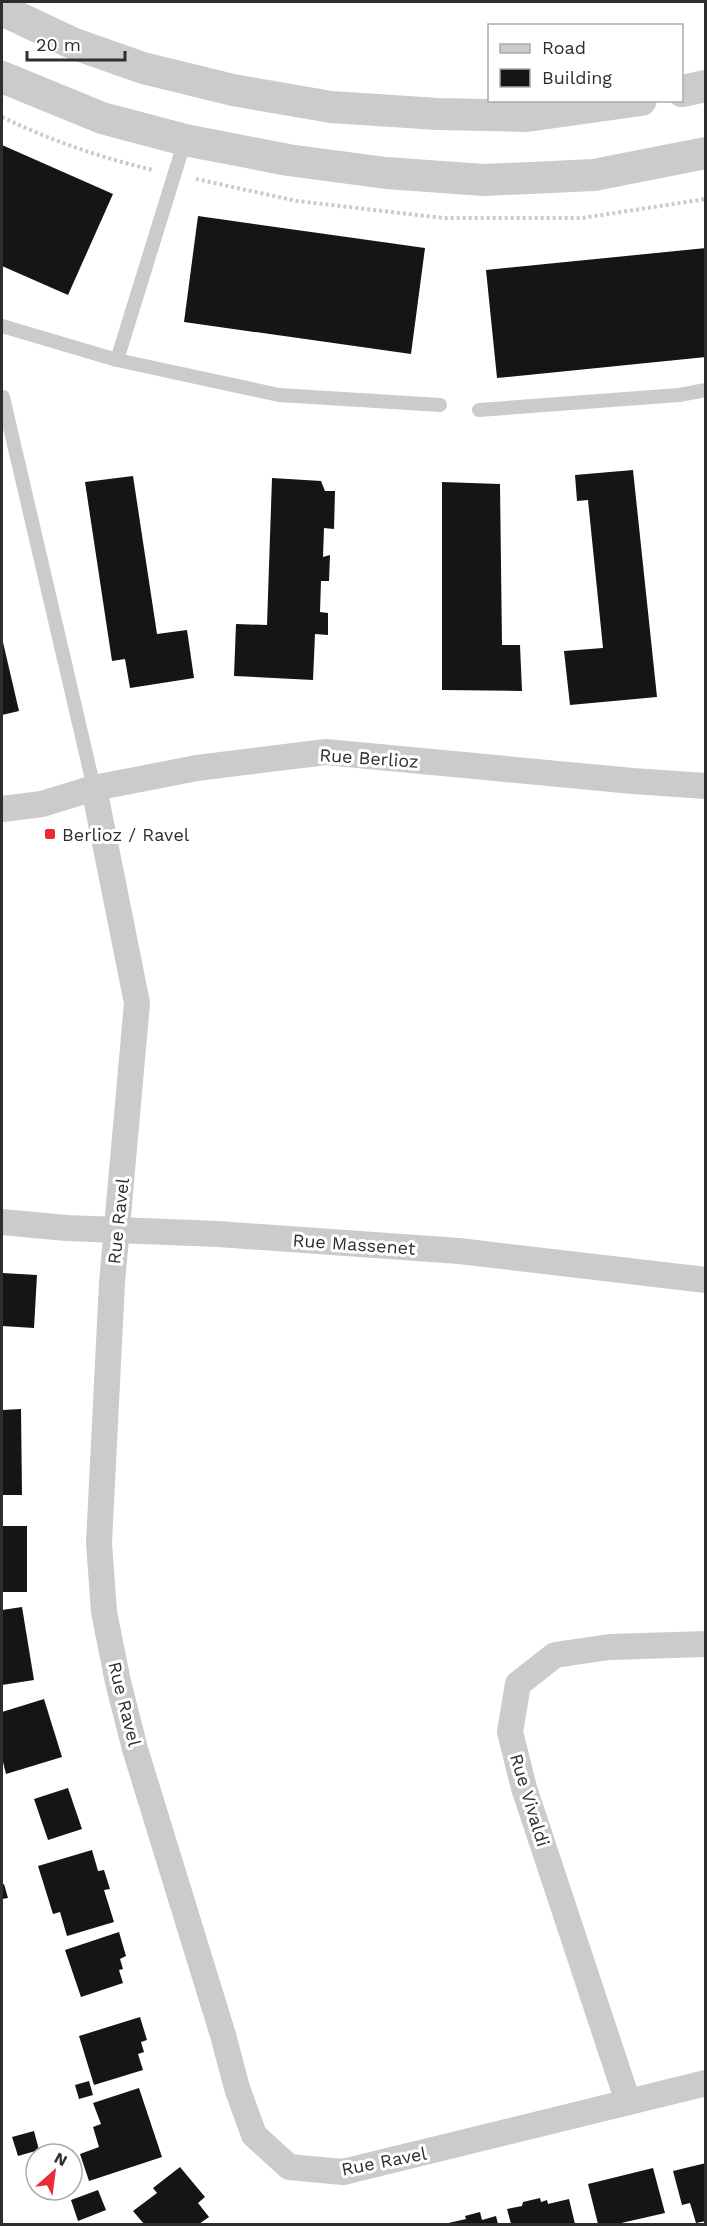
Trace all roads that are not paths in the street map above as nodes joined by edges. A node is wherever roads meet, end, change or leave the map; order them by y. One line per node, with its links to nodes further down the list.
1 (2, 10): 5 (street)
2 (2, 77): 6 (street)
3 (705, 86): 4 (street)
4 (683, 92)
5 (627, 102)
6 (185, 140): 7 (street); 9 (lane)
7 (705, 153)
8 (2, 326): 9 (lane)
9 (117, 360): 12 (lane)
10 (705, 390): 13 (lane)
11 (3, 397): 15 (lane)
12 (440, 405)
13 (479, 410)
14 (705, 786): 15 (street, Rue Berlioz)
15 (94, 788): 16 (street, Rue Berlioz); 18 (street, Rue Ravel)
16 (2, 809)
17 (2, 1222): 18 (street, Rue Massenet)
18 (118, 1229): 19 (street, Rue Massenet); 22 (street, Rue Ravel)
19 (705, 1280)
20 (705, 1644): 22 (street, Rue Vivaldi)
21 (705, 2083): 22 (street, Rue Ravel)
22 (628, 2102)

